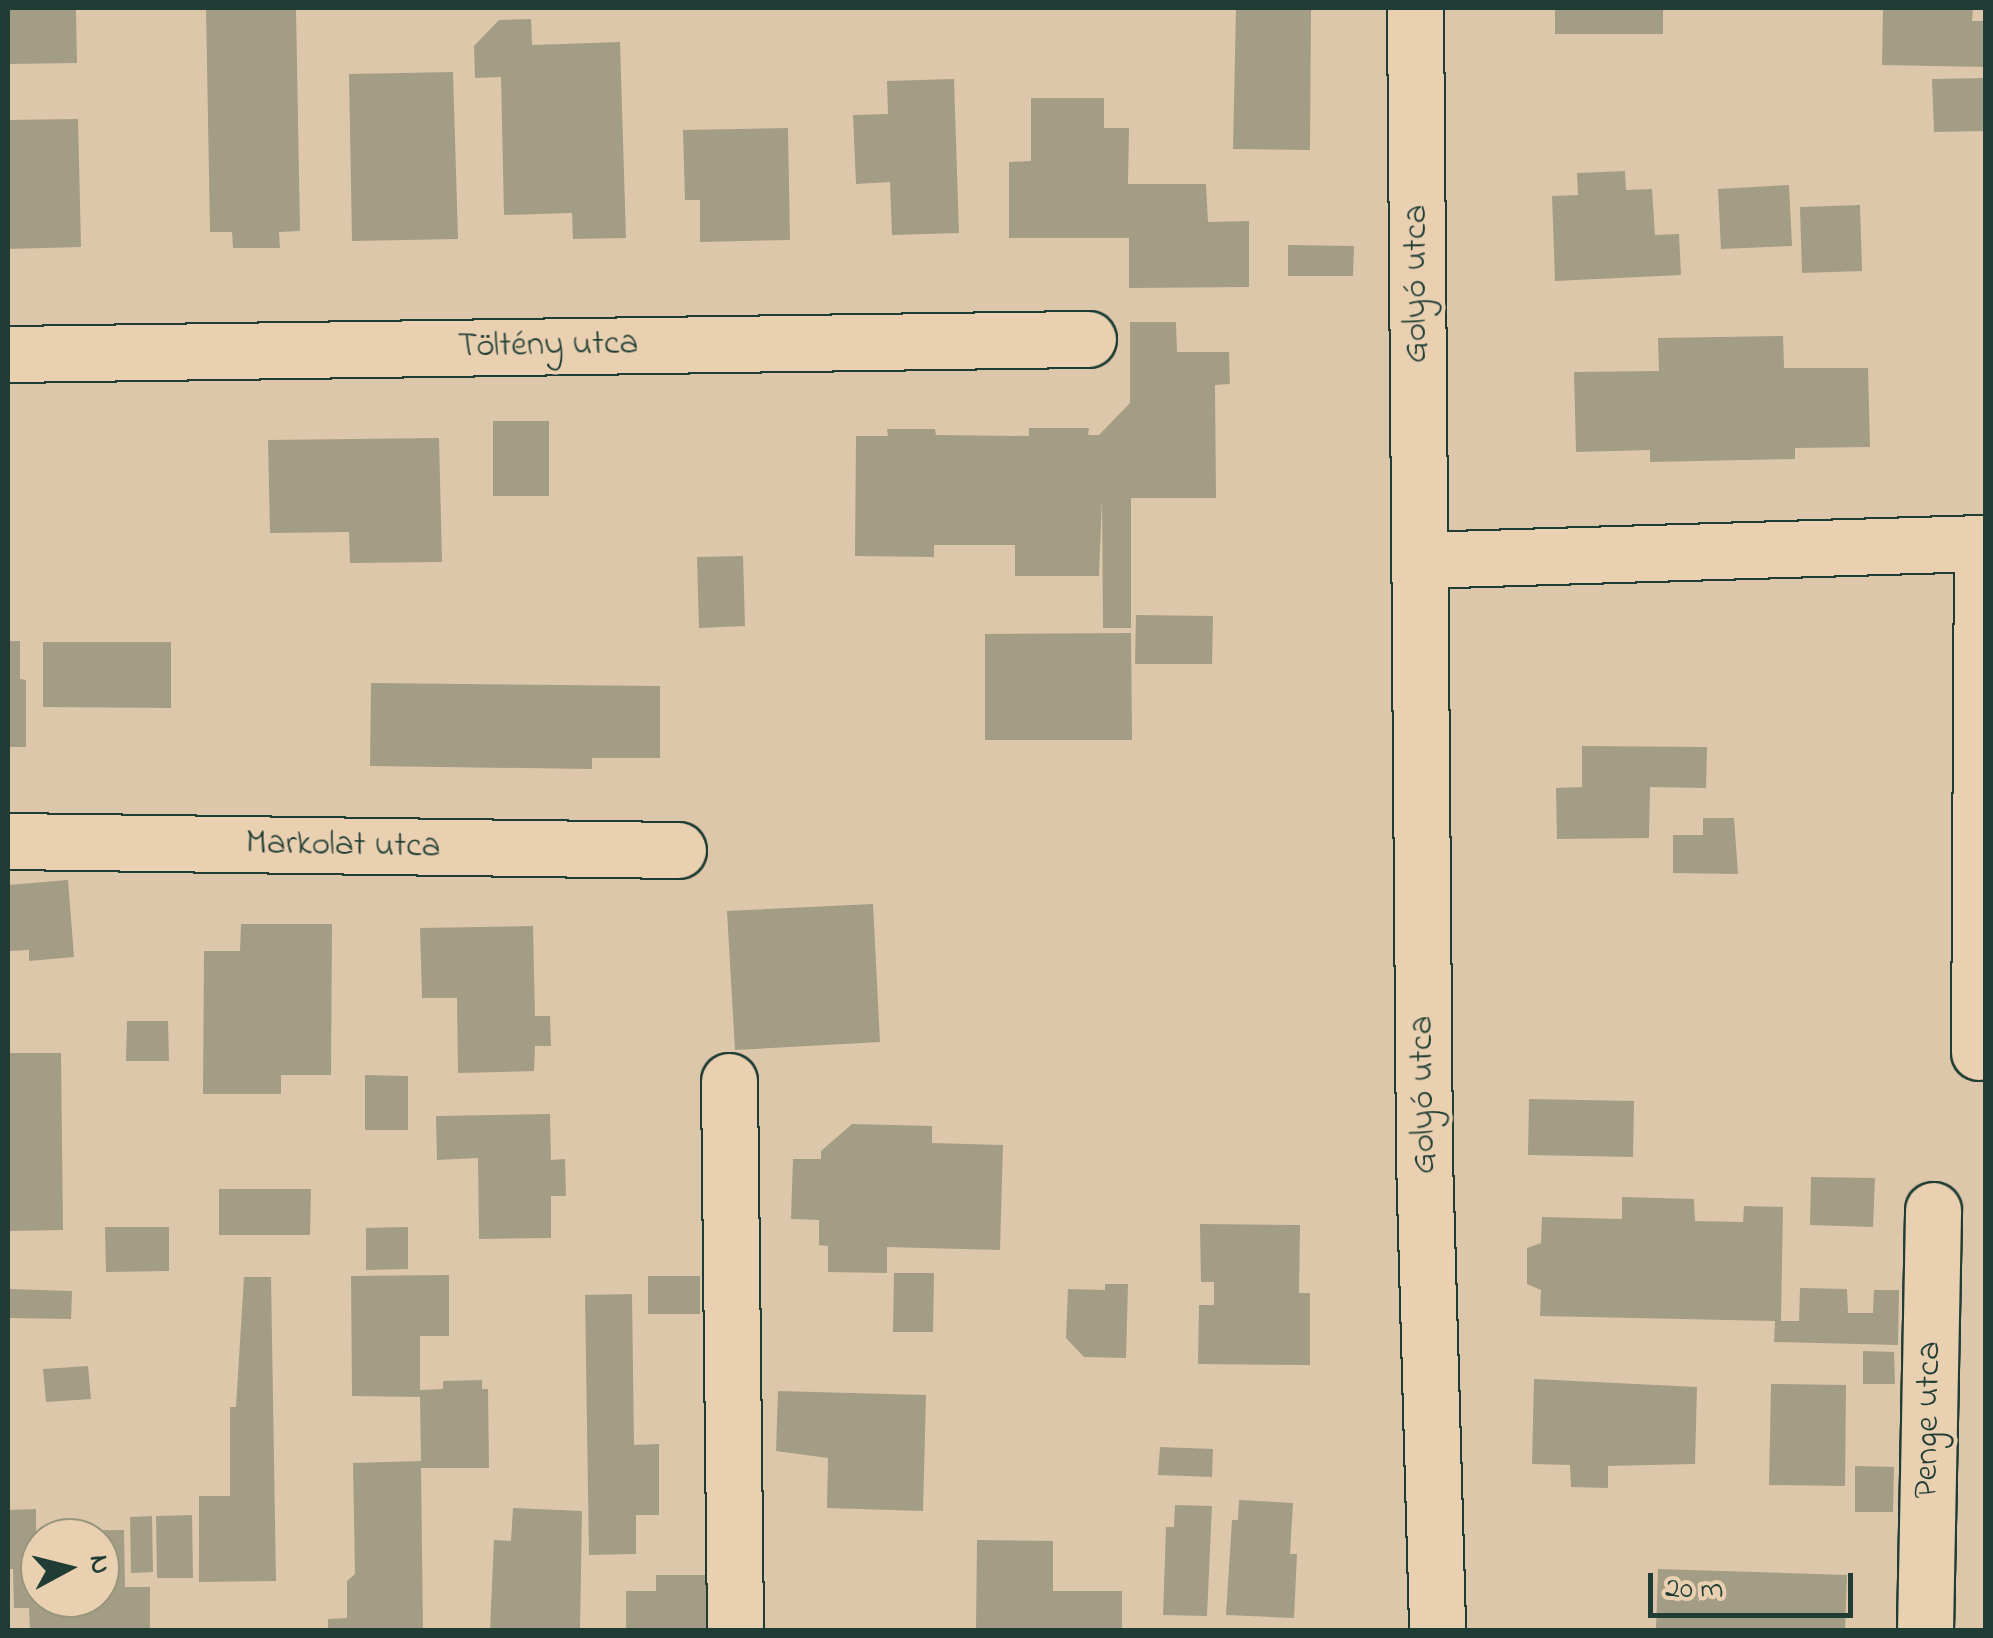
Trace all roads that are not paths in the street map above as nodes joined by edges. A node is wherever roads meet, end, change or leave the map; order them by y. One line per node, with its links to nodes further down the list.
1 (1416, 8): 4 (street, Golyó utca)
2 (1088, 339): 3 (street, Töltény utca)
3 (8, 354)
4 (1419, 560): 7 (street); 11 (street, Golyó utca)
5 (8, 841): 6 (street, Markolat utca)
6 (678, 850)
7 (1979, 1052)
8 (730, 1081): 10 (street)
9 (1934, 1210): 12 (street, Penge utca)
10 (735, 1630)
11 (1437, 1630)
12 (1925, 1630)

